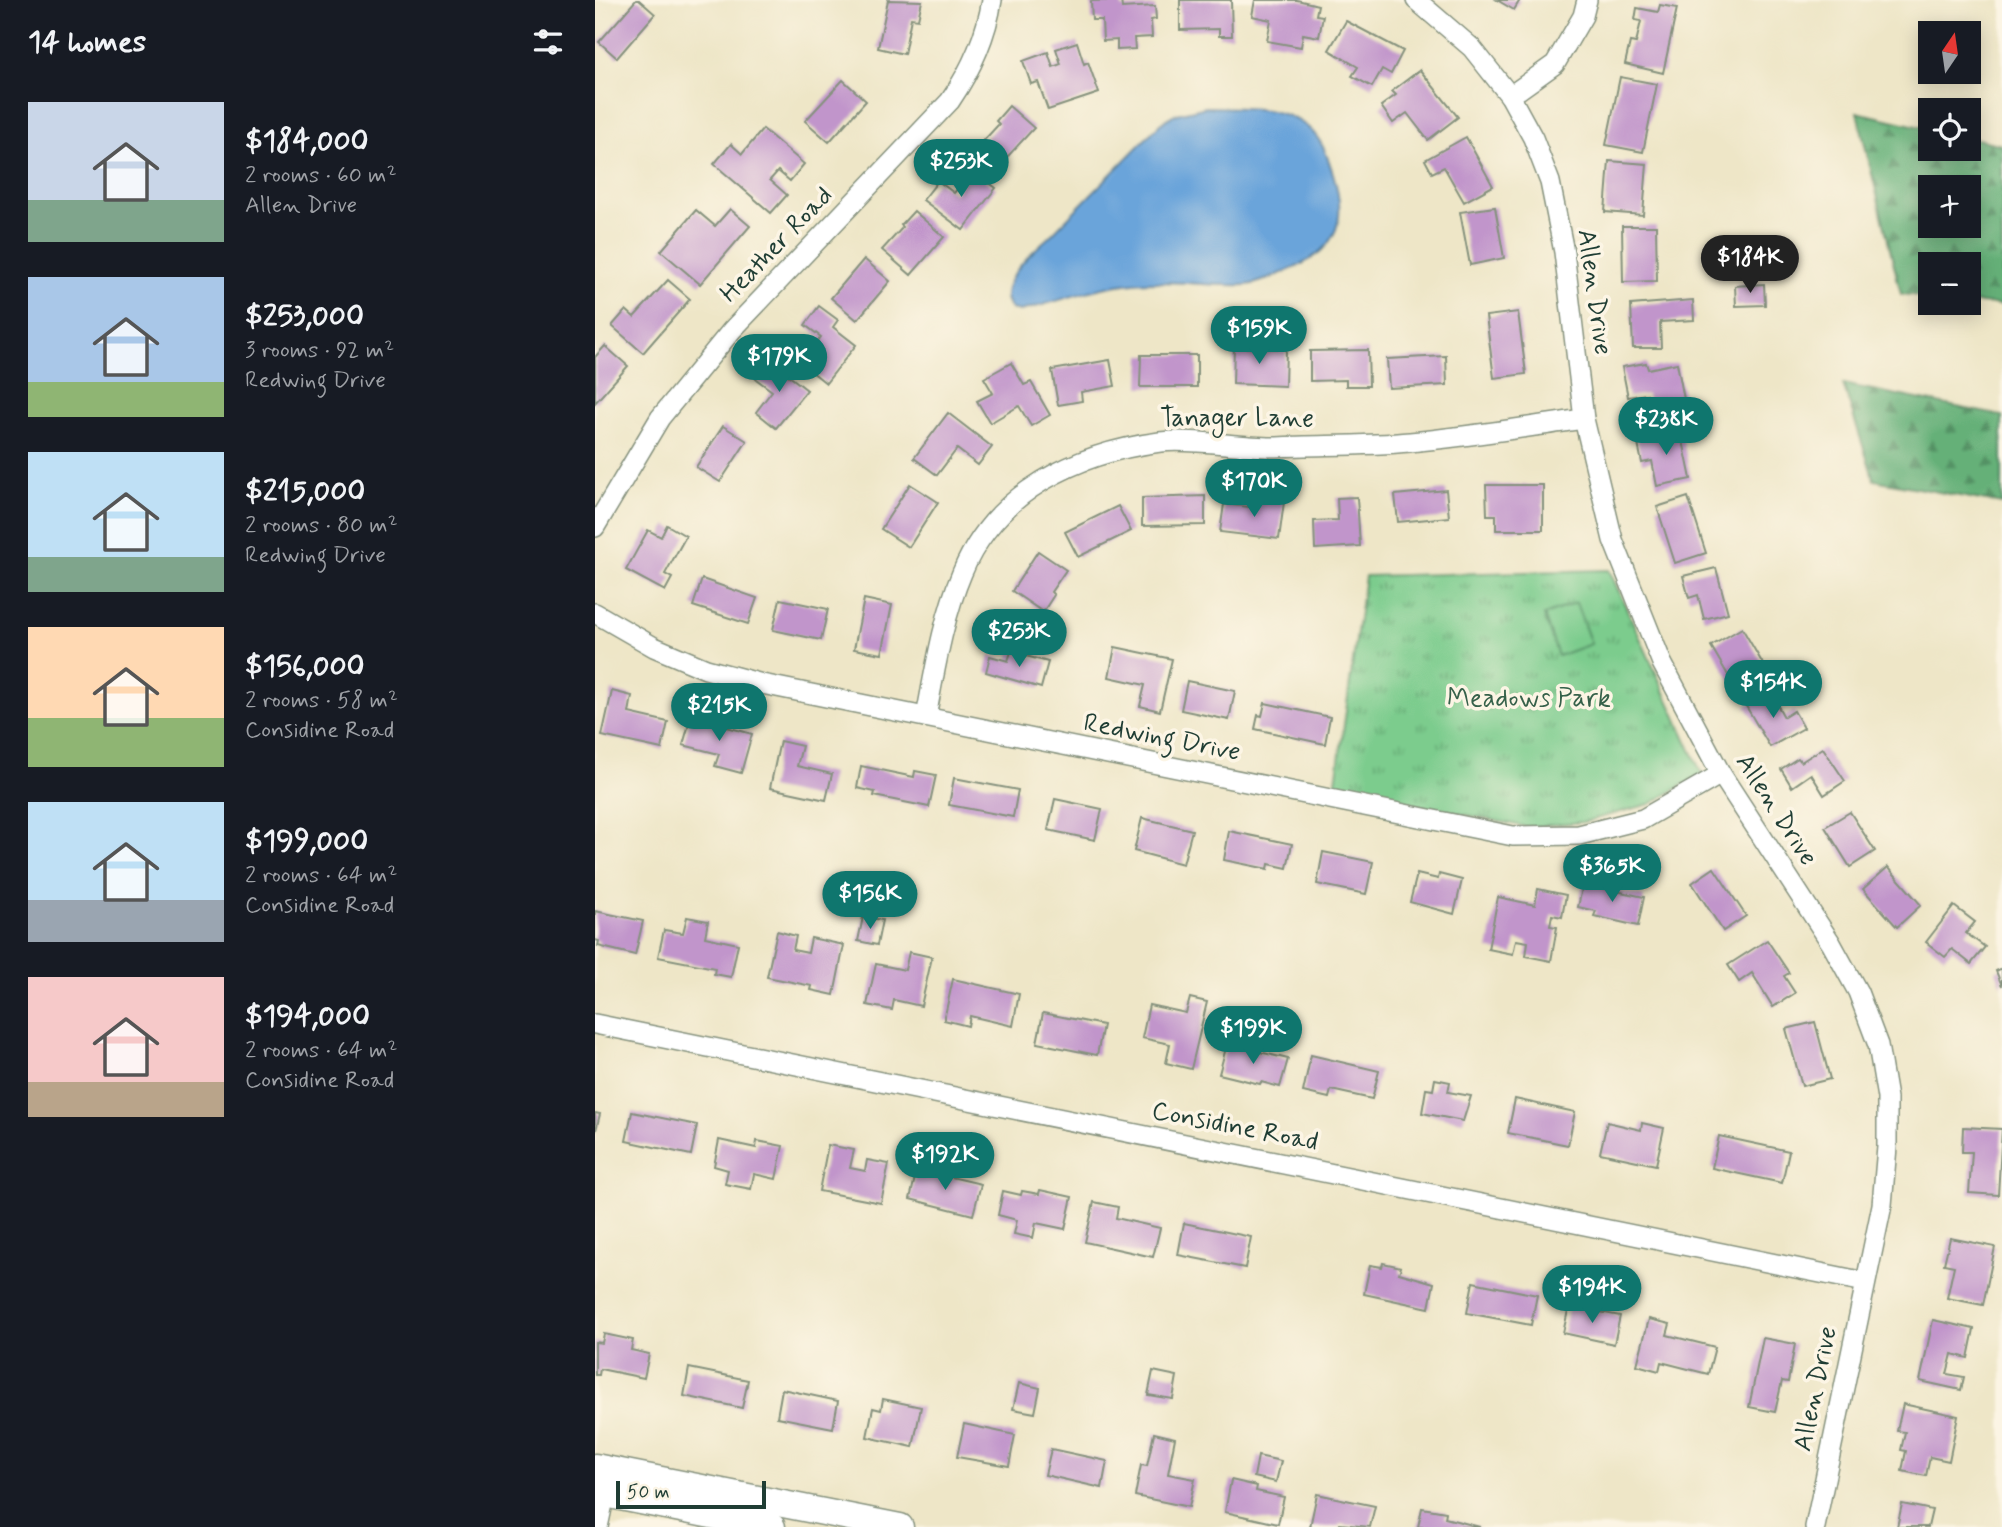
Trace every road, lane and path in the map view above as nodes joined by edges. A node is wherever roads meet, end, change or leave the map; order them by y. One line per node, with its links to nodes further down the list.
1 (992, 0): 6 (street, Heather Road)
2 (1416, 0): 4 (street, Allen Drive)
3 (1587, 0): 4 (street)
4 (1510, 96): 5 (street, Allen Drive)
5 (1584, 419): 8 (street, Tanager Lane); 9 (street, Allen Drive)
6 (595, 527)
7 (595, 613): 8 (street, Redwing Drive)
8 (926, 717): 9 (street, Redwing Drive)
9 (1721, 774): 11 (street, Allen Drive)
10 (595, 1024): 11 (street, Considine Road)
11 (1865, 1282): 17 (street, Allen Drive)
12 (595, 1467): 16 (main road)
13 (600, 1493): 14 (street); 15 (main road)
14 (598, 1527)
15 (772, 1527)
16 (900, 1527)
17 (1815, 1527)

